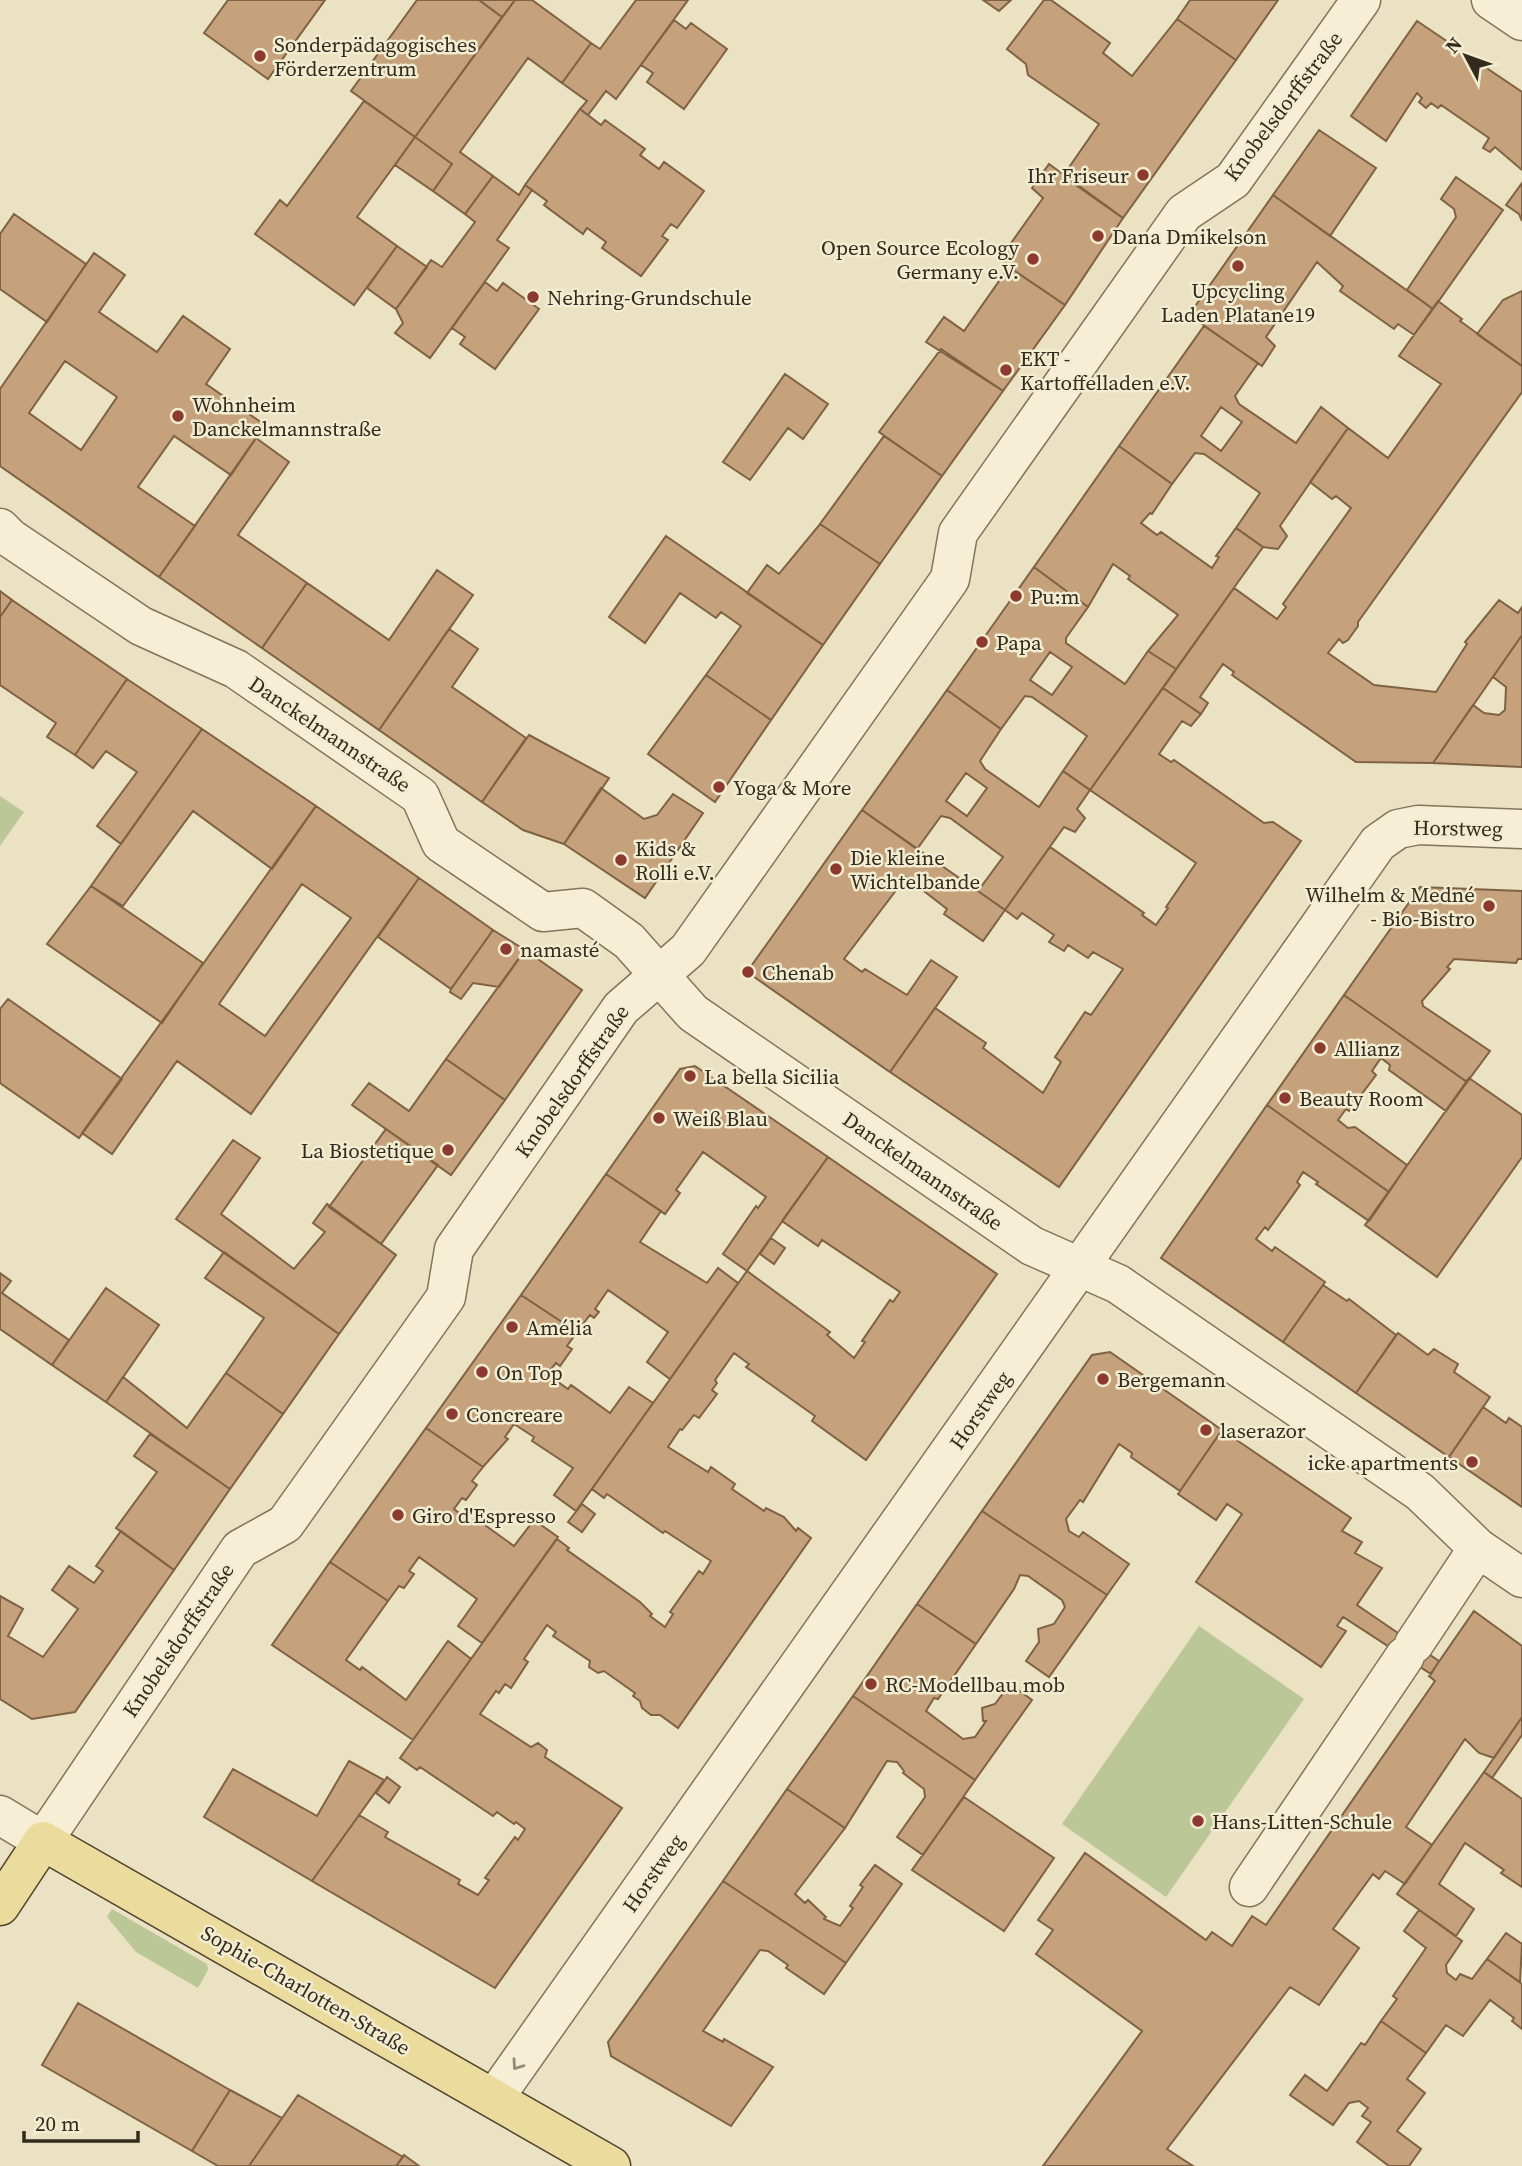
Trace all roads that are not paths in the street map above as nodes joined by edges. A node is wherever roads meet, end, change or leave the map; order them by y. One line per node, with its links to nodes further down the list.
1 (1361, 0): 6 (street, Knobelsdorffstraße)
2 (1491, 0): 3 (street)
3 (1522, 21)
4 (0, 528): 6 (street, Danckelmannstraße)
5 (1522, 829): 7 (street, Horstweg)
6 (657, 975): 7 (street, Danckelmannstraße); 11 (street, Knobelsdorffstraße)
7 (1081, 1268): 8 (street, Danckelmannstraße); 14 (street, Horstweg, one-way to 14)
8 (1478, 1548): 9 (street, Danckelmannstraße); 12 (street)
9 (1522, 1578)
10 (0, 1815): 11 (street, Sophie-Charlotten-Straße)
11 (43, 1841): 13 (main road, Knobelsdorffstraße); 14 (main road, Sophie-Charlotten-Straße)
12 (1249, 1887)
13 (0, 1906)
14 (495, 2097): 15 (main road, Sophie-Charlotten-Straße)
15 (611, 2166)

